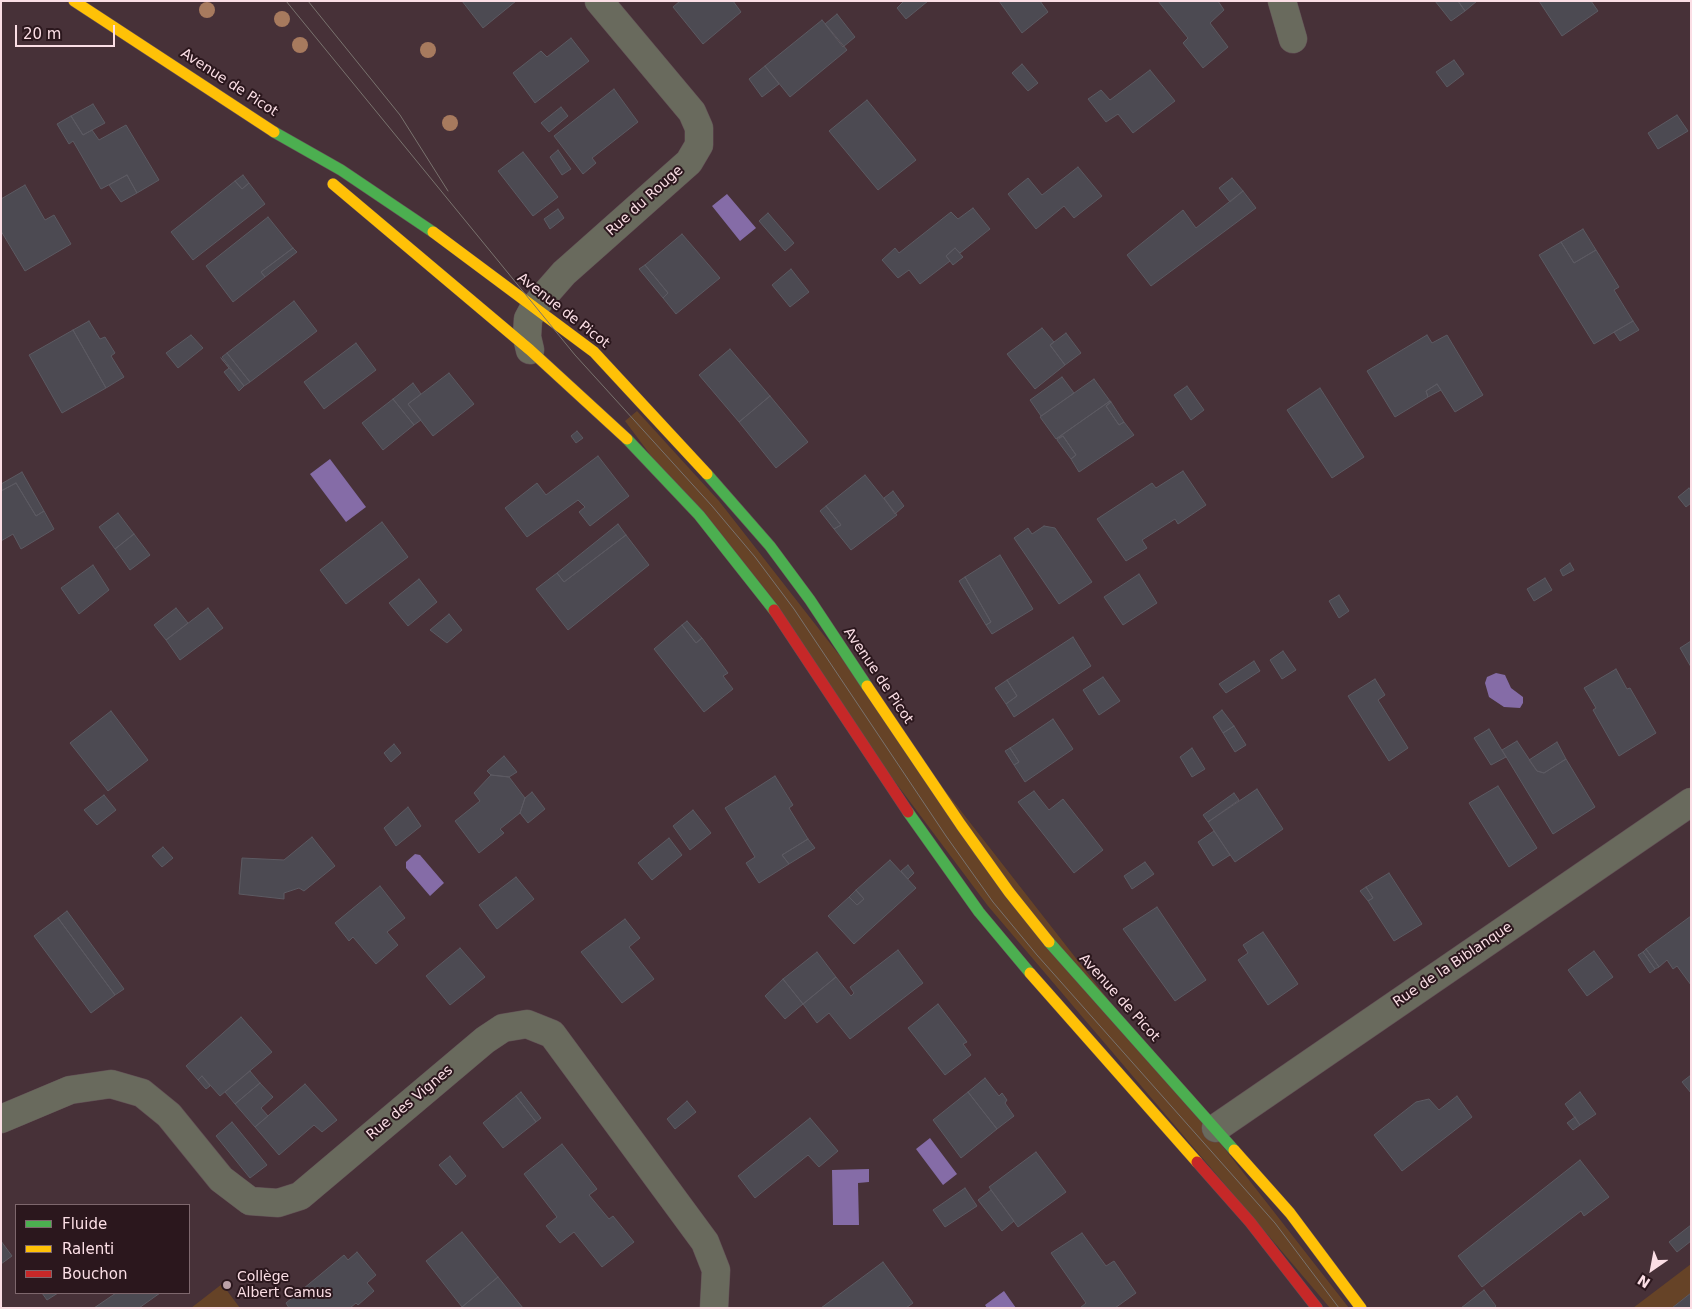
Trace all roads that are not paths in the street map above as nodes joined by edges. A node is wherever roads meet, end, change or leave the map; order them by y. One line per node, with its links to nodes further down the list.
1 (74, 1): 5 (street, Avenue de Picot)
2 (599, 1): 6 (street, Rue du Rouge)
3 (1282, 1): 4 (street)
4 (1294, 39)
5 (292, 143): 6 (street, Avenue de Picot); 7 (street, Avenue de Picot)
6 (535, 306): 7 (street, Rue du Rouge); 10 (street, Avenue de Picot)
7 (530, 350): 12 (street, Avenue de Picot)
8 (1691, 802): 10 (street, Rue de la Biblanque)
9 (1, 1119): 11 (street, Rue des Vignes)
10 (1216, 1128): 13 (street, Avenue de Picot)
11 (714, 1308)
12 (1317, 1308)
13 (1361, 1308)

